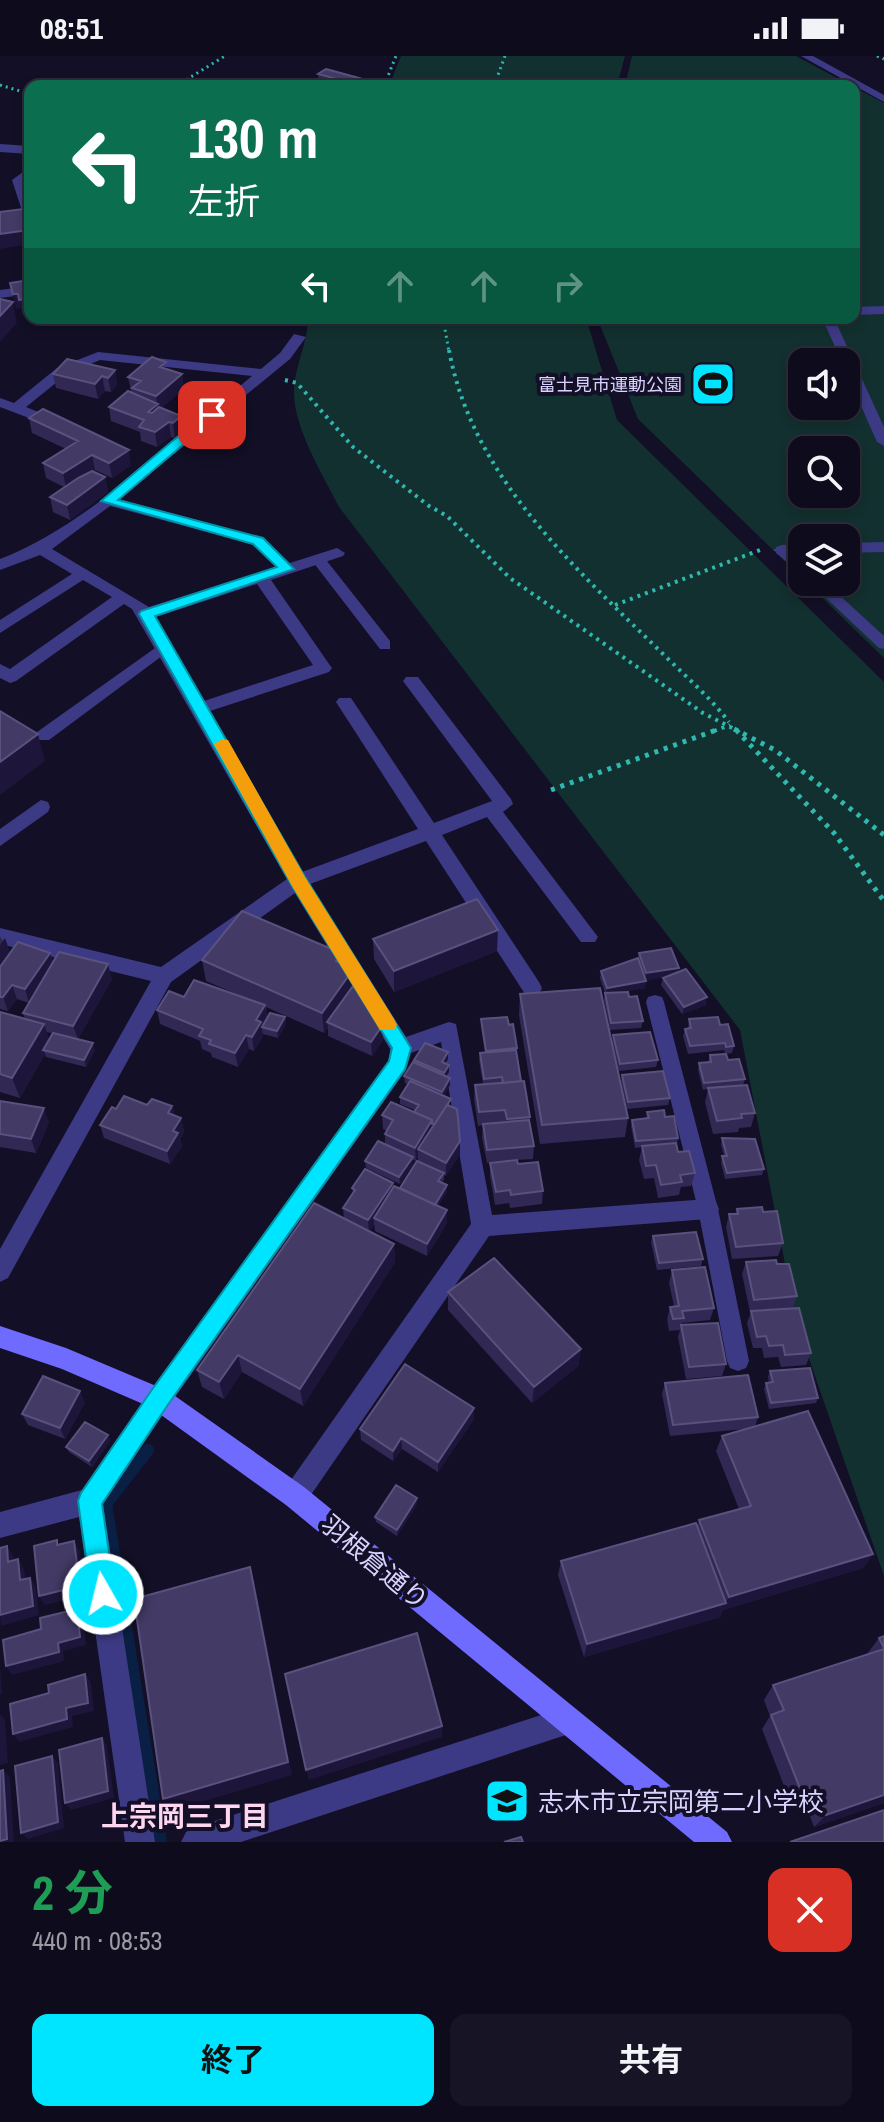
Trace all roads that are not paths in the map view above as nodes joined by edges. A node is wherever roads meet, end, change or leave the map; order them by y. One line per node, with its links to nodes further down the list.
1 (806, 56): 2 (lane)
2 (850, 80)
3 (860, 86): 4 (lane)
4 (884, 99)
5 (0, 148): 6 (street)
6 (24, 150)
7 (24, 176): 8 (street)
8 (24, 198)
9 (24, 291): 10 (street)
10 (0, 294)
11 (884, 310): 12 (lane)
12 (860, 311)
13 (831, 324): 19 (lane)
14 (299, 337): 15 (street)
15 (261, 373): 17 (street); 20 (street)
16 (0, 402): 17 (street)
17 (18, 407): 18 (street)
18 (70, 431)
19 (884, 442)
20 (108, 501): 23 (street); 30 (street)
21 (884, 547): 22 (street)
22 (860, 548)
23 (41, 549): 29 (street); 31 (street)
24 (781, 550): 25 (street); 27 (lane)
25 (788, 550)
26 (337, 553): 28 (street)
27 (788, 556)
28 (318, 559): 30 (street); 38 (lane)
29 (0, 565)
30 (287, 569): 32 (street)
31 (82, 574): 34 (street); 36 (street)
32 (261, 577): 35 (street); 43 (street)
33 (831, 596): 37 (lane)
34 (121, 598): 35 (street); 40 (street)
35 (146, 614): 39 (street)
36 (0, 628)
37 (884, 644)
38 (385, 645)
39 (165, 646): 43 (street); 44 (lane)
40 (0, 670)
41 (412, 681): 46 (street)
42 (345, 702): 47 (street)
43 (202, 708): 49 (street)
44 (43, 736)
45 (41, 807): 48 (street)
46 (491, 809): 47 (street); 51 (street)
47 (429, 832): 49 (street); 53 (street)
48 (0, 839)
49 (298, 881): 52 (street); 55 (street)
50 (0, 936): 52 (street)
51 (588, 937)
52 (164, 976): 58 (street)
53 (532, 988)
54 (655, 1002): 56 (lane)
55 (401, 1048): 57 (street); 61 (street)
56 (708, 1209): 57 (street); 60 (lane)
57 (483, 1226): 62 (street)
58 (0, 1271)
59 (0, 1337): 61 (street, 羽根倉通り)
60 (738, 1361)
61 (159, 1399): 62 (street, 羽根倉通り); 63 (street)
62 (295, 1496): 65 (street, 羽根倉通り)
63 (90, 1501): 64 (street); 66 (street)
64 (0, 1525)
65 (566, 1721): 67 (street); 68 (street, 羽根倉通り)
66 (140, 1842)
67 (196, 1842)
68 (717, 1842)

